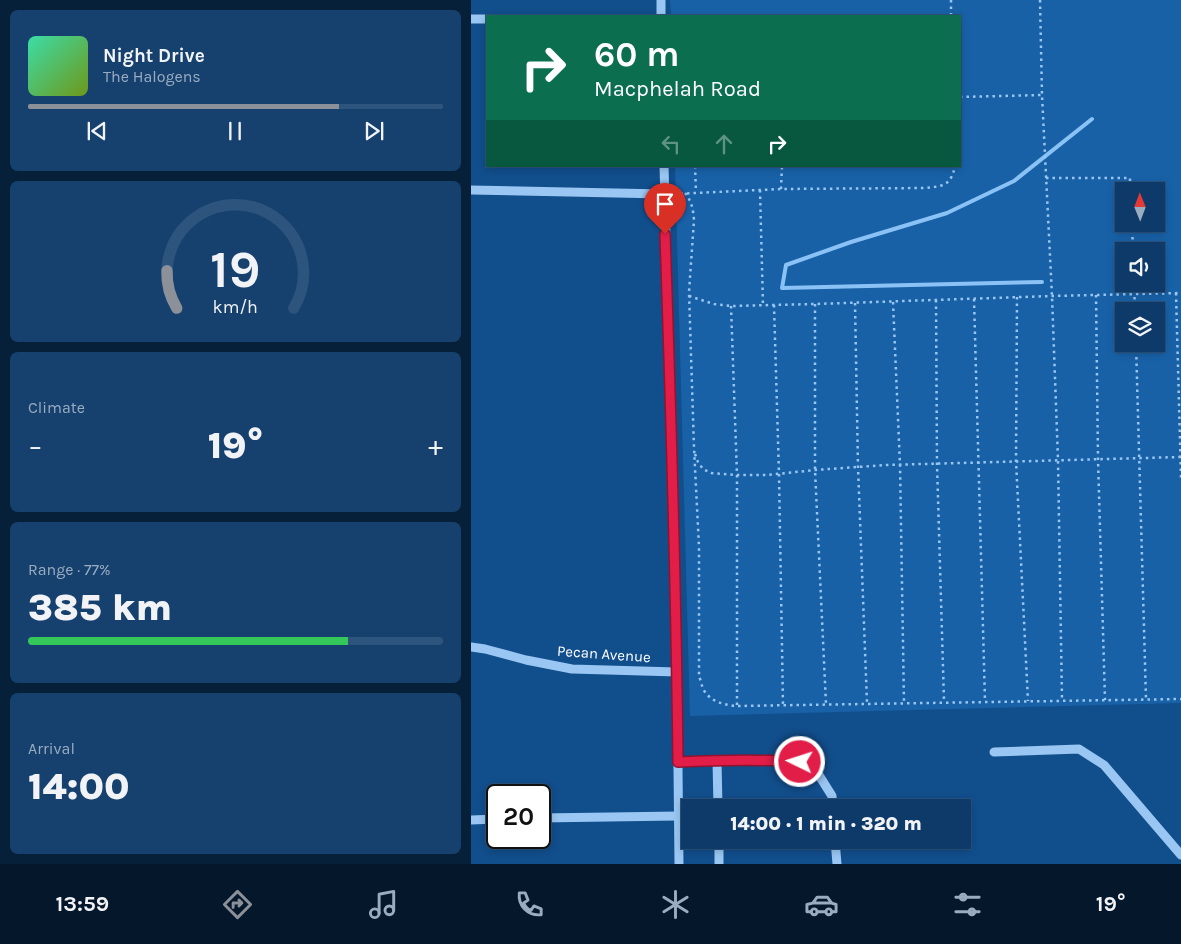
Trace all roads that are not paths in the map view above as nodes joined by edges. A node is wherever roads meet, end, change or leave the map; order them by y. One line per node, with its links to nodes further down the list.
1 (661, 0): 2 (street)
2 (661, 15)
3 (471, 19): 4 (street)
4 (486, 19)
5 (664, 167): 7 (street)
6 (471, 190): 7 (street)
7 (664, 194): 9 (street)
8 (471, 647): 9 (street, Pecan Avenue)
9 (677, 672): 12 (street)
10 (994, 752): 21 (street)
11 (717, 760): 12 (street); 13 (street); 14 (street)
12 (678, 762): 15 (street)
13 (718, 799)
14 (832, 799)
15 (678, 816): 16 (street); 22 (street)
16 (551, 818)
17 (486, 819): 18 (street)
18 (471, 820)
19 (719, 849): 23 (street)
20 (836, 849): 24 (street)
21 (1181, 854)
22 (679, 864)
23 (719, 864)
24 (837, 864)

